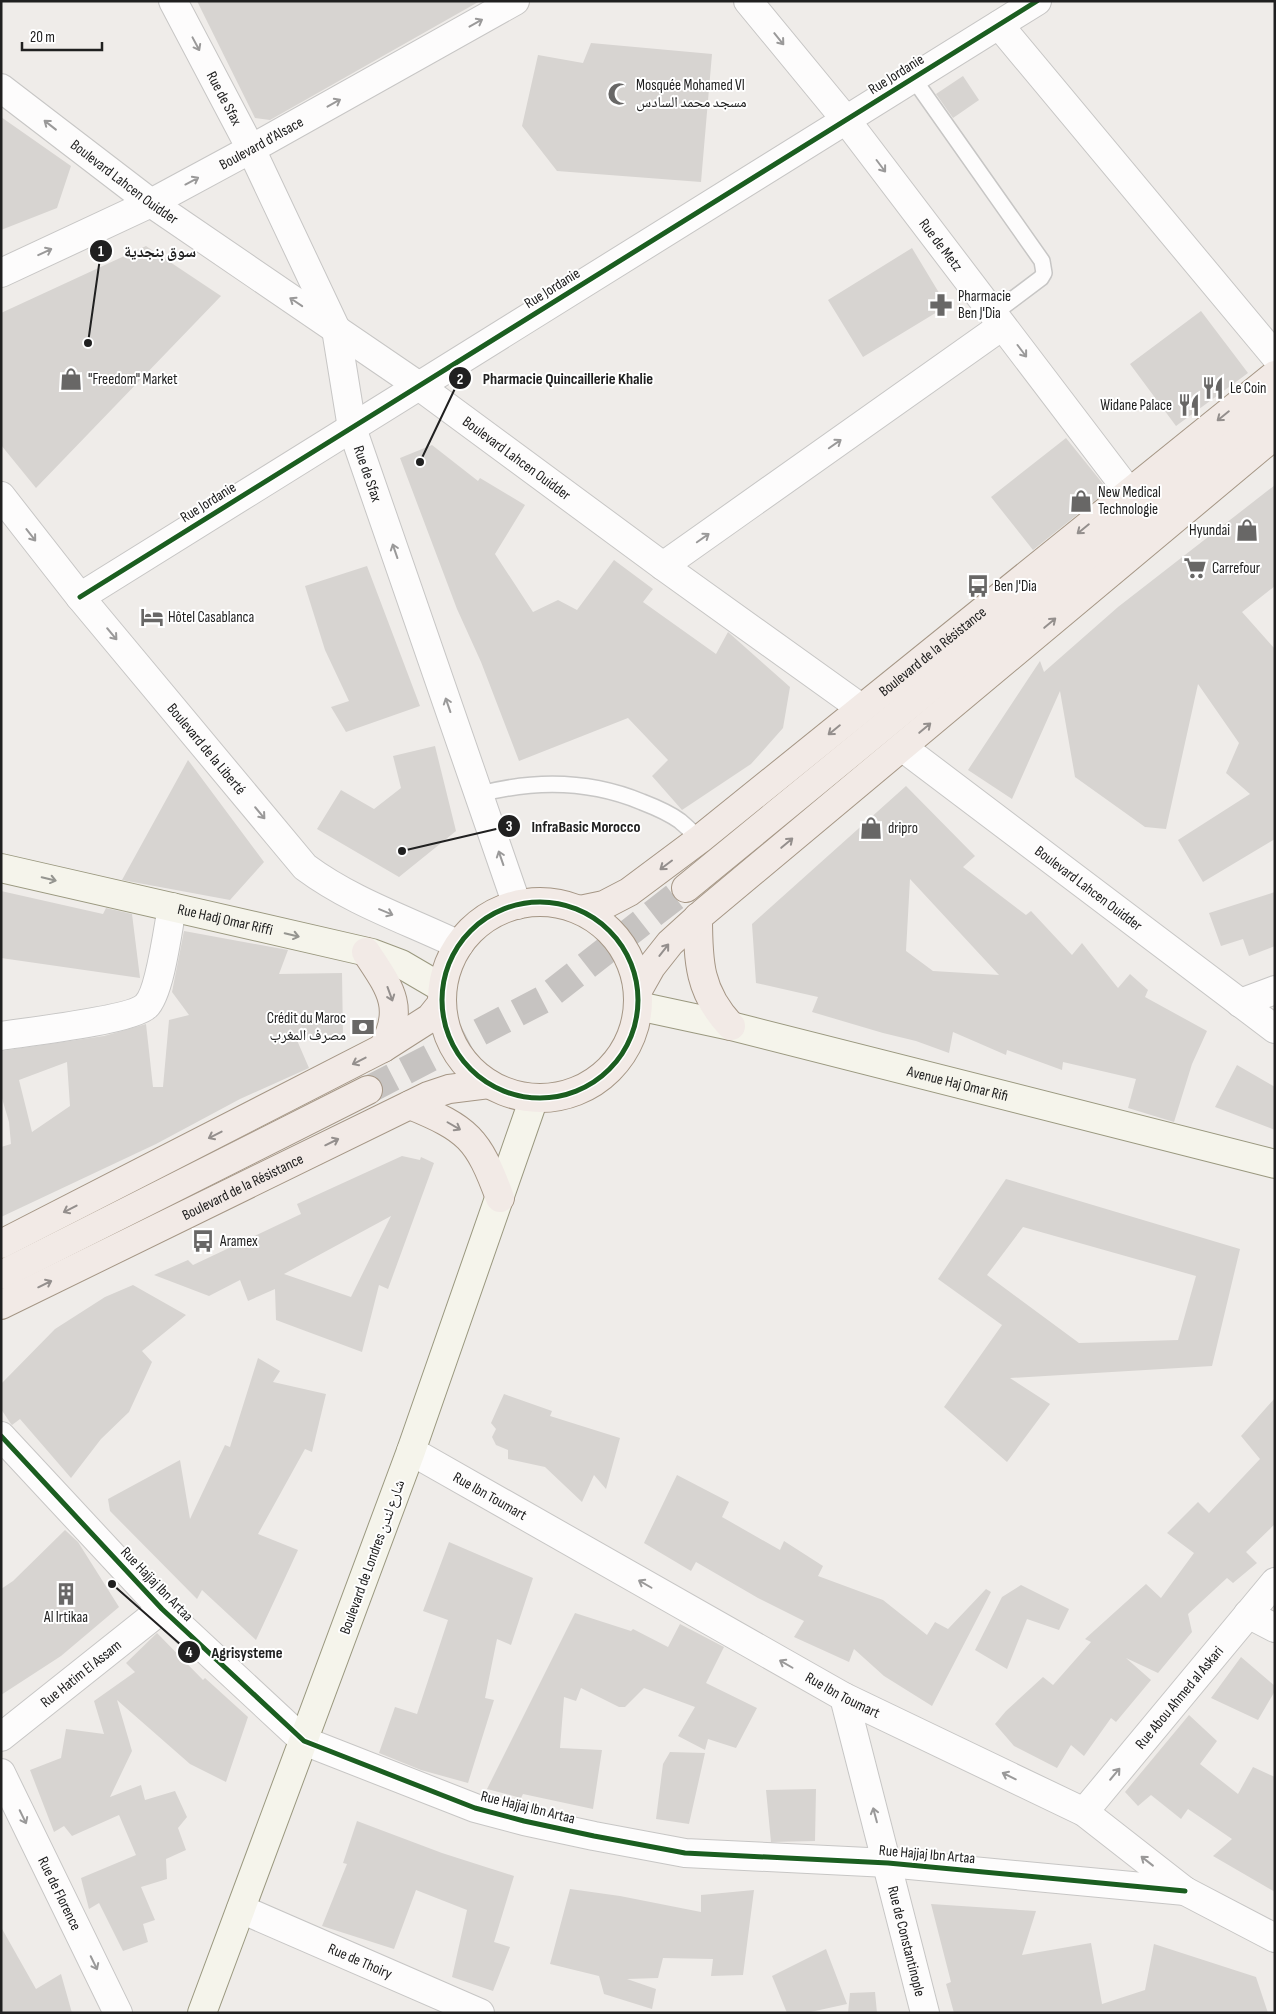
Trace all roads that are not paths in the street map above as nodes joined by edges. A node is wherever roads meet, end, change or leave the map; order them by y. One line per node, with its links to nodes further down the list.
1 (173, 1): 9 (street, Rue de Sfax, one-way to 9)
2 (514, 1): 9 (street, Boulevard d'Alsace, one-way to 2)
3 (748, 1): 8 (street, Rue de Metz, one-way to 8)
4 (1037, 1): 5 (street, Rue Jordanie)
5 (999, 25): 6 (street, Rue Jordanie); 14 (street)
6 (913, 78): 8 (street, Rue Jordanie); 12 (lane)
7 (1, 88): 10 (street, Boulevard Lahcen Ouidder, one-way to 7)
8 (846, 120): 12 (street, Rue de Metz, one-way to 12); 16 (street, Rue Jordanie)
9 (251, 149): 10 (street, Boulevard d'Alsace, one-way to 9); 13 (street, Rue de Sfax)
10 (151, 203): 11 (street, Boulevard d'Alsace, one-way to 10); 13 (street, Boulevard Lahcen Ouidder, one-way to 10)
11 (1, 273)
12 (998, 320): 20 (street, Rue de Metz, one-way to 20); 22 (street, one-way to 12)
13 (336, 329): 16 (street, Boulevard Lahcen Ouidder); 18 (street, Rue de Sfax)
14 (1275, 356)
15 (1275, 375): 20 (main road, Boulevard de la Résistance, one-way to 20)
16 (419, 386): 18 (street, Rue Jordanie); 22 (street, Boulevard Lahcen Ouidder)
17 (1275, 405): 29 (main road)
18 (352, 428): 23 (street, Rue Jordanie); 26 (street, Rue de Sfax, one-way to 18)
19 (1275, 435): 25 (main road, one-way to 19)
20 (1129, 492): 24 (main road, Boulevard de la Résistance, one-way to 24)
21 (1, 496): 23 (street, Boulevard de la Liberté, one-way to 23)
22 (663, 566): 24 (street, Boulevard Lahcen Ouidder)
23 (80, 597): 34 (street, Boulevard de la Liberté, one-way to 34)
24 (861, 708): 27 (main road, Boulevard de la Résistance, one-way to 27)
25 (902, 747): 33 (main road, one-way to 25); 39 (street, Boulevard Lahcen Ouidder)
26 (480, 794): 27 (lane); 30 (street, Rue de Sfax, one-way to 26)
27 (700, 840): 32 (main road, Boulevard de la Résistance, one-way to 32)
28 (1, 868): 31 (street, Rue Hadj Omar Riffi, one-way to 31)
29 (686, 888)
30 (517, 904): 32 (main road); 34 (main road)
31 (172, 907): 35 (street, Rue Hadj Omar Riffi, one-way to 35); 42 (street)
32 (580, 910): 38 (main road)
33 (698, 917): 38 (main road, one-way to 33); 40 (main road)
34 (459, 944): 37 (main road)
35 (366, 952): 37 (street, Rue Hadj Omar Riffi); 43 (main road, one-way to 43)
36 (1275, 990): 39 (street)
37 (442, 996): 43 (main road); 44 (main road)
38 (638, 998): 40 (street, Avenue Haj Omar Rifi); 46 (main road)
39 (1240, 1003): 41 (street, Boulevard Lahcen Ouidder)
40 (731, 1026): 48 (street, Avenue Haj Omar Rifi)
41 (1275, 1029)
42 (1, 1036)
43 (384, 1048): 50 (main road, one-way to 50)
44 (489, 1084): 46 (main road); 47 (main road, Boulevard de la Résistance)
45 (368, 1090): 51 (main road)
46 (534, 1098): 49 (street, Boulevard de Londres شارع لندن)
47 (410, 1105): 49 (main road, one-way to 49); 52 (main road, Boulevard de la Résistance, one-way to 47)
48 (1275, 1164)
49 (500, 1198): 54 (street, Boulevard de Londres شارع لندن)
50 (1, 1244)
51 (1, 1275)
52 (1, 1305)
53 (1, 1436): 56 (street, Rue Hajjaj Ibn Artaa)
54 (411, 1451): 59 (street, Rue Ibn Toumart, one-way to 54); 61 (street, Boulevard de Londres شارع لندن)
55 (1275, 1582): 57 (street, Rue Abou Ahmed al Askari)
56 (162, 1609): 60 (street, Rue Hatim El Assam); 61 (street, Rue Hajjaj Ibn Artaa)
57 (1248, 1614): 58 (street); 63 (street, Rue Abou Ahmed al Askari, one-way to 57)
58 (1275, 1628)
59 (844, 1697): 63 (street, Rue Ibn Toumart, one-way to 59); 64 (street, Rue de Constantinople, one-way to 59)
60 (1, 1737)
61 (304, 1741): 64 (street, Rue Hajjaj Ibn Artaa); 66 (street, Boulevard de Londres شارع لندن)
62 (1, 1773): 68 (street, Rue de Florence, one-way to 68)
63 (1084, 1812): 65 (street, Rue Ibn Toumart, one-way to 63)
64 (888, 1863): 65 (street, Rue Hajjaj Ibn Artaa); 71 (street, Rue de Constantinople)
65 (1185, 1891): 67 (street, Rue Ibn Toumart)
66 (241, 1909): 69 (street, Boulevard de Londres شارع لندن); 70 (street, Rue de Thoiry)
67 (1275, 1938)
68 (118, 2013)
69 (202, 2013)
70 (480, 2013)
71 (925, 2013)

